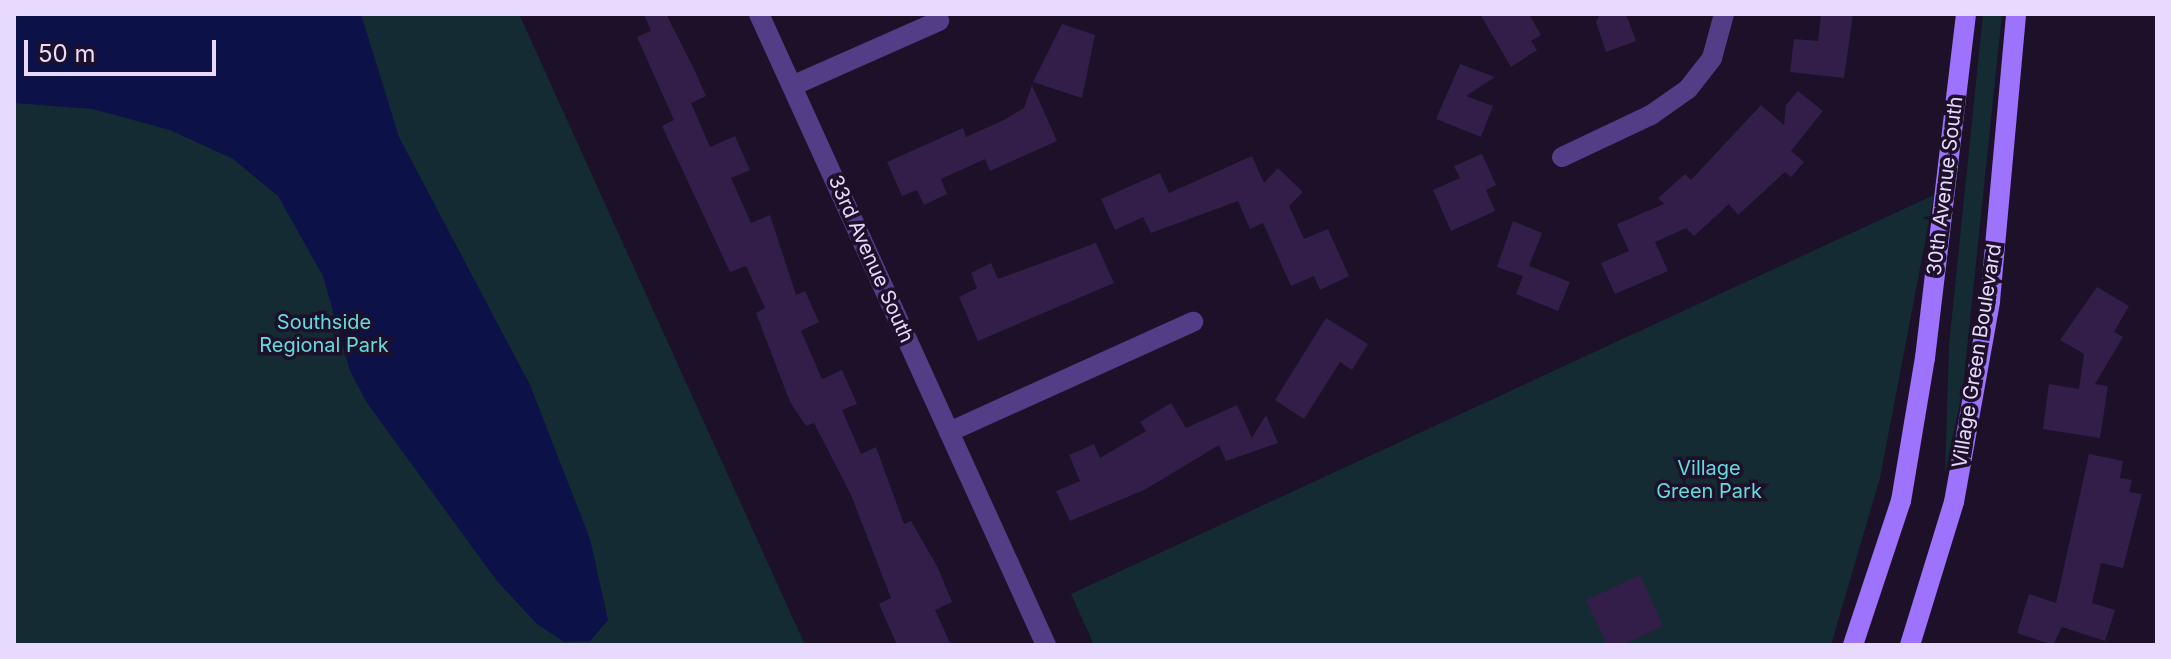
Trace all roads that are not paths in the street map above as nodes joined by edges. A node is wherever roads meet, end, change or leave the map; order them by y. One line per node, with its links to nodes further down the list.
1 (759, 14): 6 (street, 33rd Avenue South)
2 (1724, 14): 7 (street)
3 (1966, 14): 11 (street, 30th Avenue South)
4 (2016, 14): 12 (street, Village Green Boulevard)
5 (939, 21): 6 (street)
6 (792, 86): 9 (street, 33rd Avenue South)
7 (1562, 157)
8 (1193, 322): 9 (street)
9 (949, 432): 10 (street, 33rd Avenue South)
10 (1046, 645)
11 (1853, 645)
12 (1910, 645)

